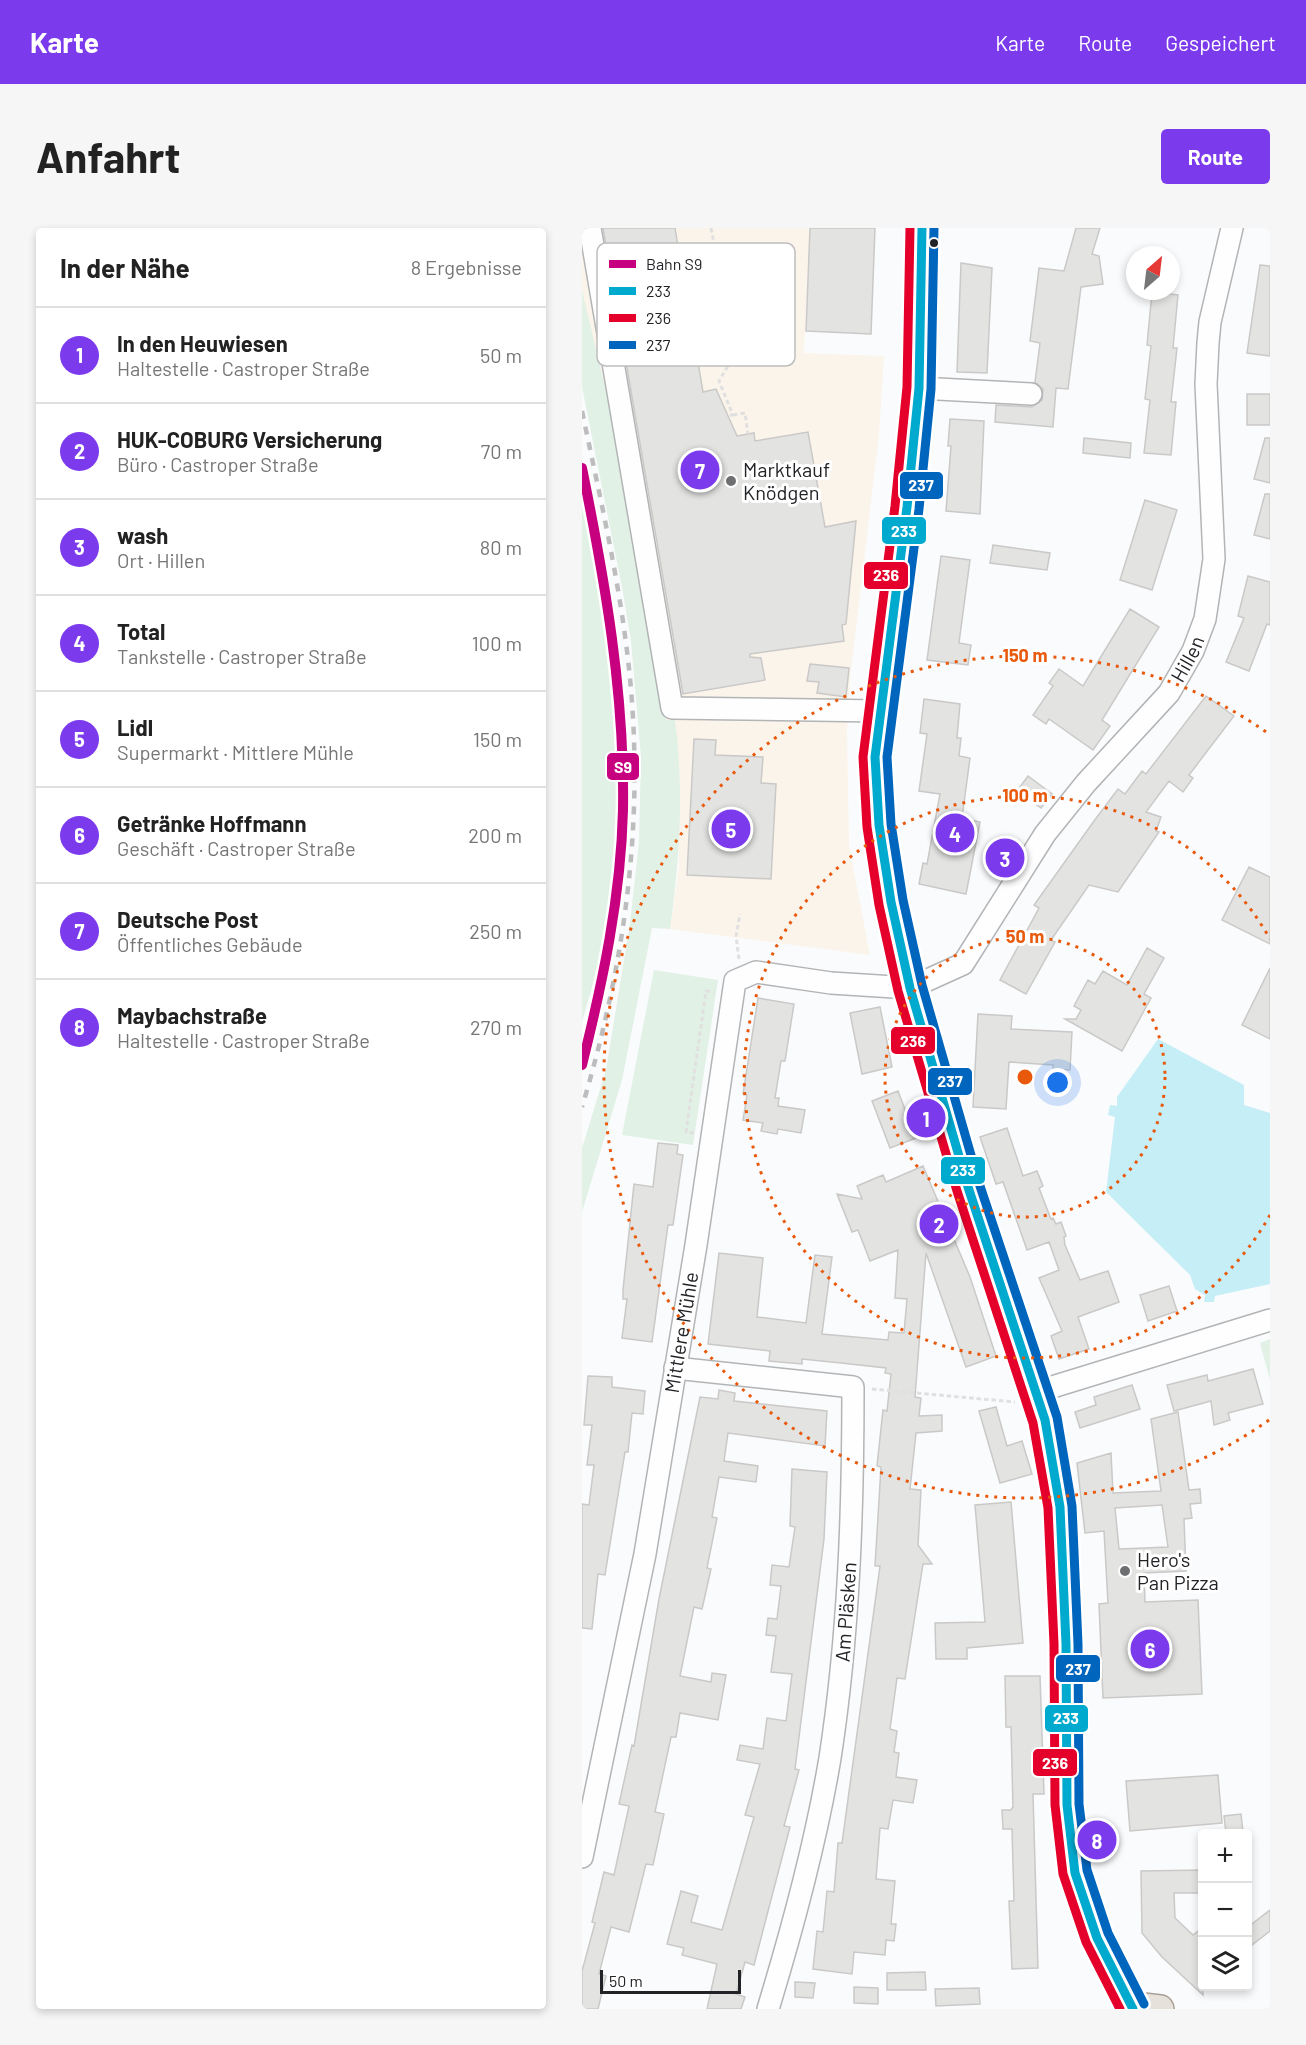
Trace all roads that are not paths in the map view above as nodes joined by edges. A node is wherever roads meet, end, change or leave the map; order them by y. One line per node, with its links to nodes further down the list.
1 (590, 228): 4 (street)
2 (922, 228): 6 (main road)
3 (1232, 228): 9 (street, Hillen)
4 (597, 269)
5 (614, 366): 8 (street)
6 (919, 388): 7 (street); 8 (main road)
7 (1031, 394)
8 (881, 711): 9 (main road)
9 (910, 988): 11 (street, Mittlere Mühle); 12 (main road)
10 (1270, 1320): 12 (street)
11 (675, 1368): 13 (street, Mittlere Mühle); 14 (street, Am Pläsken)
12 (1038, 1398): 15 (main road)
13 (582, 1857)
14 (768, 2009)
15 (1134, 2009): 16 (main road)
16 (1160, 2009)

